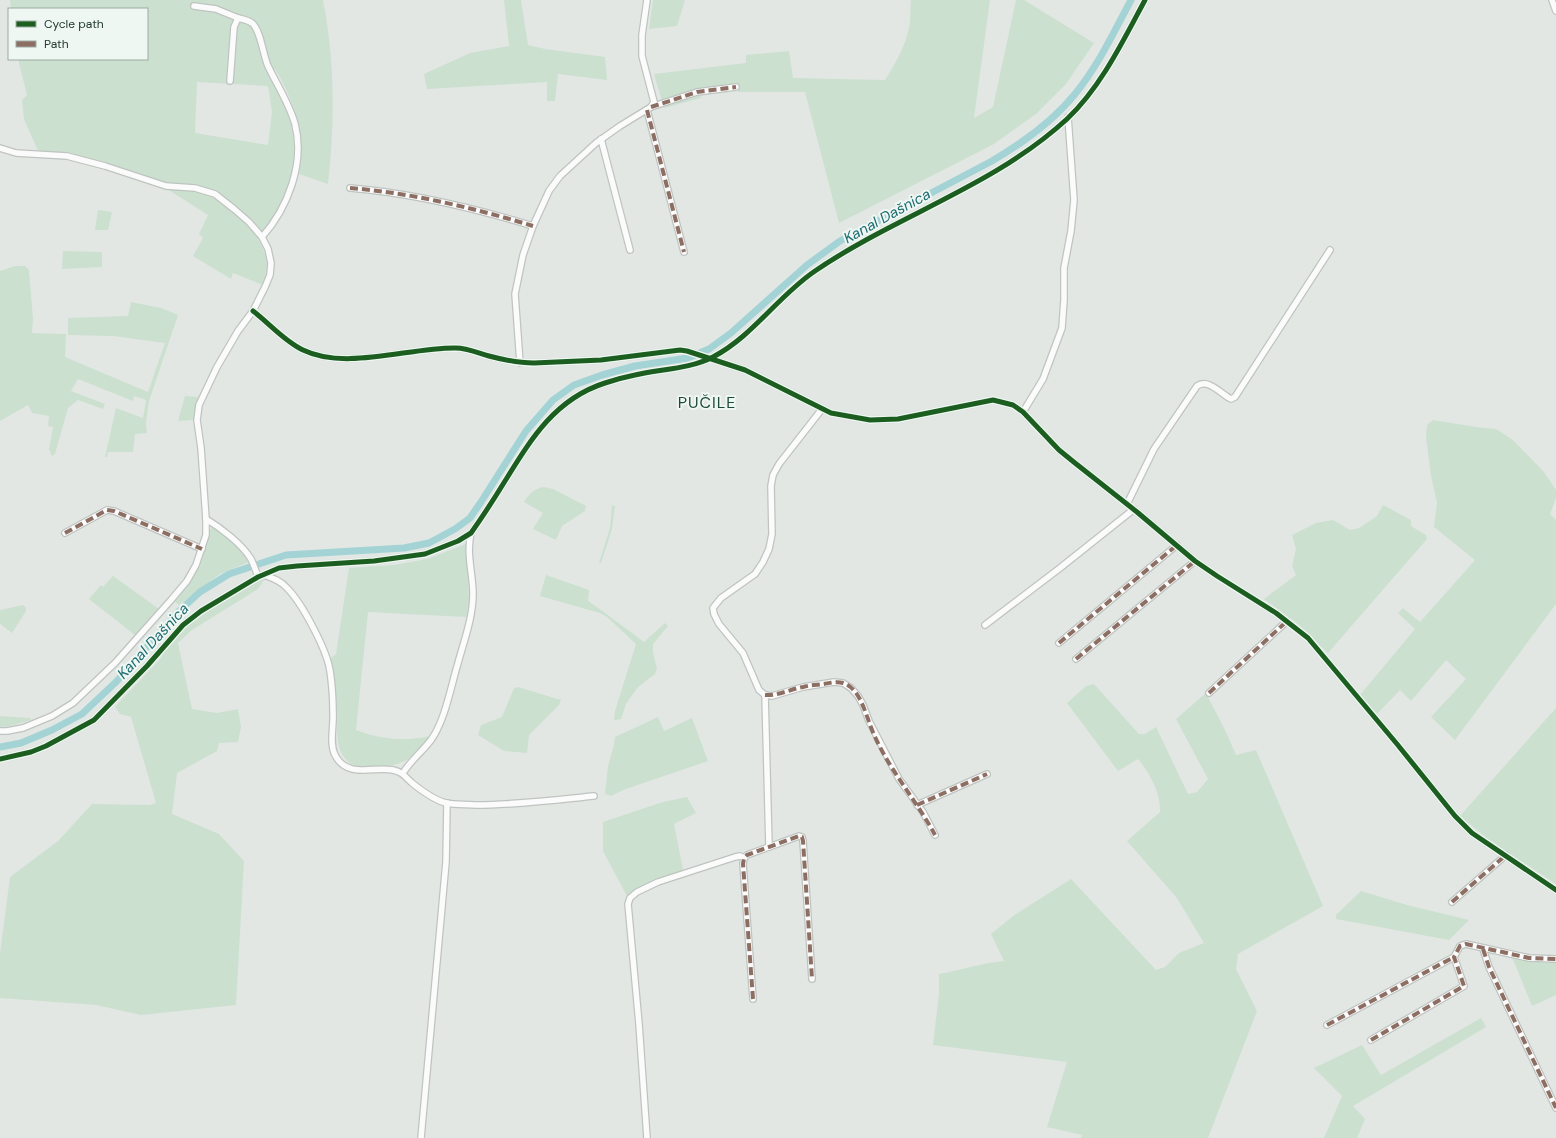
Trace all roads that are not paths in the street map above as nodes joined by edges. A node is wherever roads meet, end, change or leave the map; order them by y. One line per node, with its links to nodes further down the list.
1 (647, 0): 9 (street)
2 (1145, 0): 10 (street)
3 (1552, 0): 5 (street)
4 (194, 6): 6 (street)
5 (1556, 11)
6 (238, 18): 7 (street); 15 (street)
7 (230, 81)
8 (736, 87): 9 (street)
9 (649, 109): 11 (street); 18 (street)
10 (1068, 117): 20 (street); 23 (street)
11 (601, 139): 14 (street); 16 (street)
12 (0, 148): 15 (street)
13 (350, 188): 14 (street)
14 (533, 226): 21 (street)
15 (262, 237): 19 (street)
16 (630, 250)
17 (1330, 250): 24 (street)
18 (684, 252)
19 (252, 311): 21 (street); 26 (street)
20 (708, 358): 21 (street); 22 (street); 27 (street)
21 (520, 363)
22 (822, 409): 23 (street); 39 (street)
23 (1023, 412): 24 (street)
24 (1127, 504): 25 (street)
25 (1134, 510): 29 (street); 35 (street)
26 (206, 519): 30 (street); 32 (street)
27 (471, 533): 33 (street); 42 (street)
28 (65, 534): 30 (street)
29 (1177, 545): 31 (street); 36 (street)
30 (202, 549): 40 (street)
31 (1195, 561): 34 (street); 37 (street)
32 (257, 575): 33 (street); 41 (street)
33 (264, 575): 42 (street)
34 (1287, 621): 38 (street); 49 (street)
35 (985, 624)
36 (1059, 643)
37 (1076, 659)
38 (1209, 693)
39 (765, 695): 46 (street); 48 (street)
40 (0, 731)
41 (0, 759)
42 (403, 773): 45 (street)
43 (987, 774): 46 (street)
44 (594, 796): 45 (street)
45 (446, 803): 61 (street)
46 (917, 805): 47 (street)
47 (935, 835)
48 (769, 847): 50 (street); 56 (street)
49 (1506, 855): 51 (street); 52 (street)
50 (744, 858): 57 (street); 62 (street)
51 (1556, 890)
52 (1452, 902)
53 (1483, 949): 54 (street); 55 (street); 60 (street)
54 (1454, 957): 58 (street); 59 (street)
55 (1556, 959)
56 (812, 979)
57 (753, 999)
58 (1327, 1025)
59 (1371, 1040)
60 (1556, 1108)
61 (422, 1138)
62 (647, 1138)

